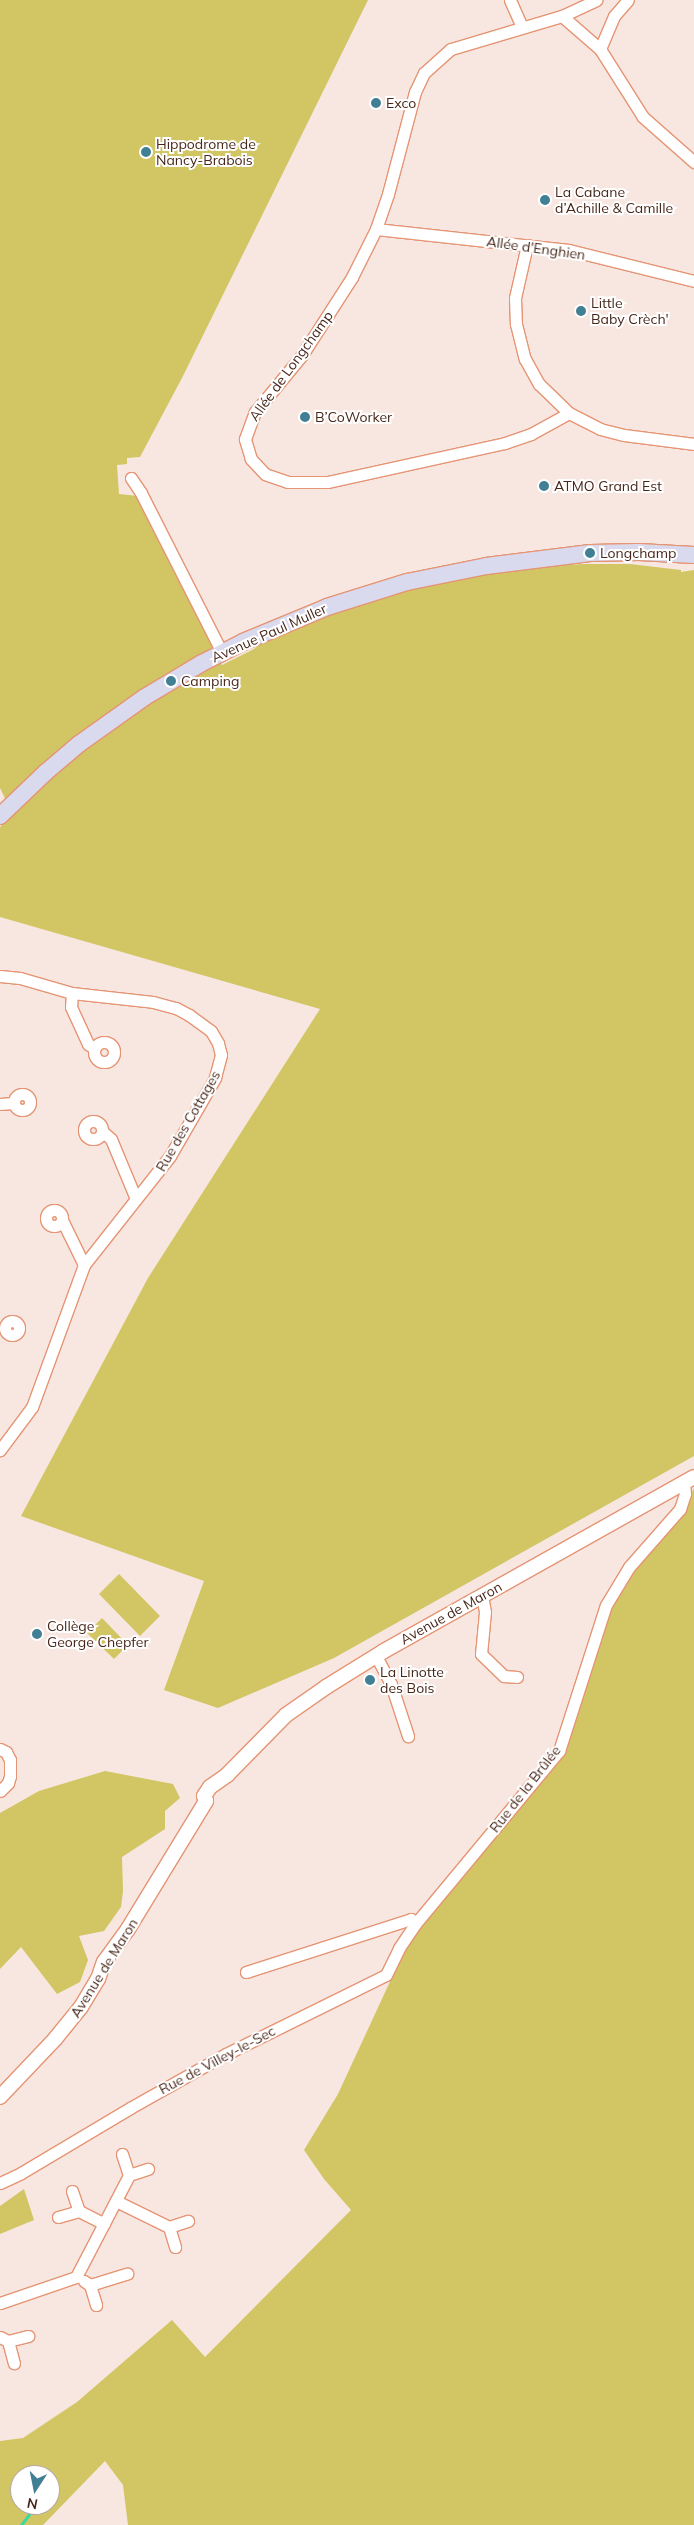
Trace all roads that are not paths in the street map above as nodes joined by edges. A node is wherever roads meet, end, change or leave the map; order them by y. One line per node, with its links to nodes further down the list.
1 (510, 0): 5 (street)
2 (596, 0): 4 (street, Allée de Longchamp)
3 (628, 0): 6 (street)
4 (562, 16): 5 (street, Allée de Longchamp); 6 (street)
5 (522, 26): 8 (street, Allée de Longchamp)
6 (600, 49): 7 (street)
7 (694, 162)
8 (376, 229): 9 (street, Allée d'Enghien); 11 (street, Allée de Longchamp)
9 (527, 245): 10 (street, Allée d'Enghien); 11 (street)
10 (694, 281)
11 (569, 413): 12 (street)
12 (694, 444)
13 (131, 478): 17 (street)
14 (694, 555): 15 (main road, Avenue Paul Muller)
15 (555, 558): 16 (main road, Avenue Paul Muller); 17 (main road, Avenue Paul Muller)
16 (694, 562)
17 (222, 653): 18 (main road, Avenue Paul Muller)
18 (0, 816)
19 (0, 976): 20 (street, Rue des Cottages)
20 (72, 994): 21 (street); 25 (street, Rue des Cottages)
21 (94, 1048)
22 (13, 1103): 23 (street)
23 (0, 1104)
24 (102, 1131): 25 (street)
25 (136, 1199): 27 (street, Rue des Cottages)
26 (62, 1220): 27 (street)
27 (84, 1266): 28 (street, Rue des Cottages)
28 (0, 1450)
29 (689, 1480): 30 (street, Avenue de Maron); 36 (street, Rue de la Brûlée)
30 (482, 1596): 31 (street, Avenue de Maron); 32 (street)
31 (376, 1656): 33 (street); 38 (street, Avenue de Maron)
32 (517, 1677)
33 (408, 1736)
34 (0, 1749): 35 (street)
35 (0, 1791)
36 (416, 1923): 37 (street); 42 (street, Rue de Villey-le-Sec)
37 (246, 1972)
38 (0, 2097)
39 (122, 2154): 41 (street)
40 (148, 2169): 41 (street)
41 (129, 2175): 44 (street)
42 (0, 2183)
43 (72, 2191): 45 (street)
44 (116, 2200): 48 (street); 49 (street)
45 (78, 2211): 46 (street); 48 (street)
46 (58, 2217)
47 (188, 2221): 49 (street)
48 (104, 2224): 52 (street)
49 (169, 2227): 50 (street)
50 (175, 2247)
51 (127, 2274): 53 (street)
52 (76, 2277): 53 (street); 54 (street)
53 (90, 2285): 55 (street)
54 (0, 2303)
55 (96, 2305)
56 (28, 2336): 57 (street)
57 (4, 2339): 58 (street)
58 (14, 2363)

